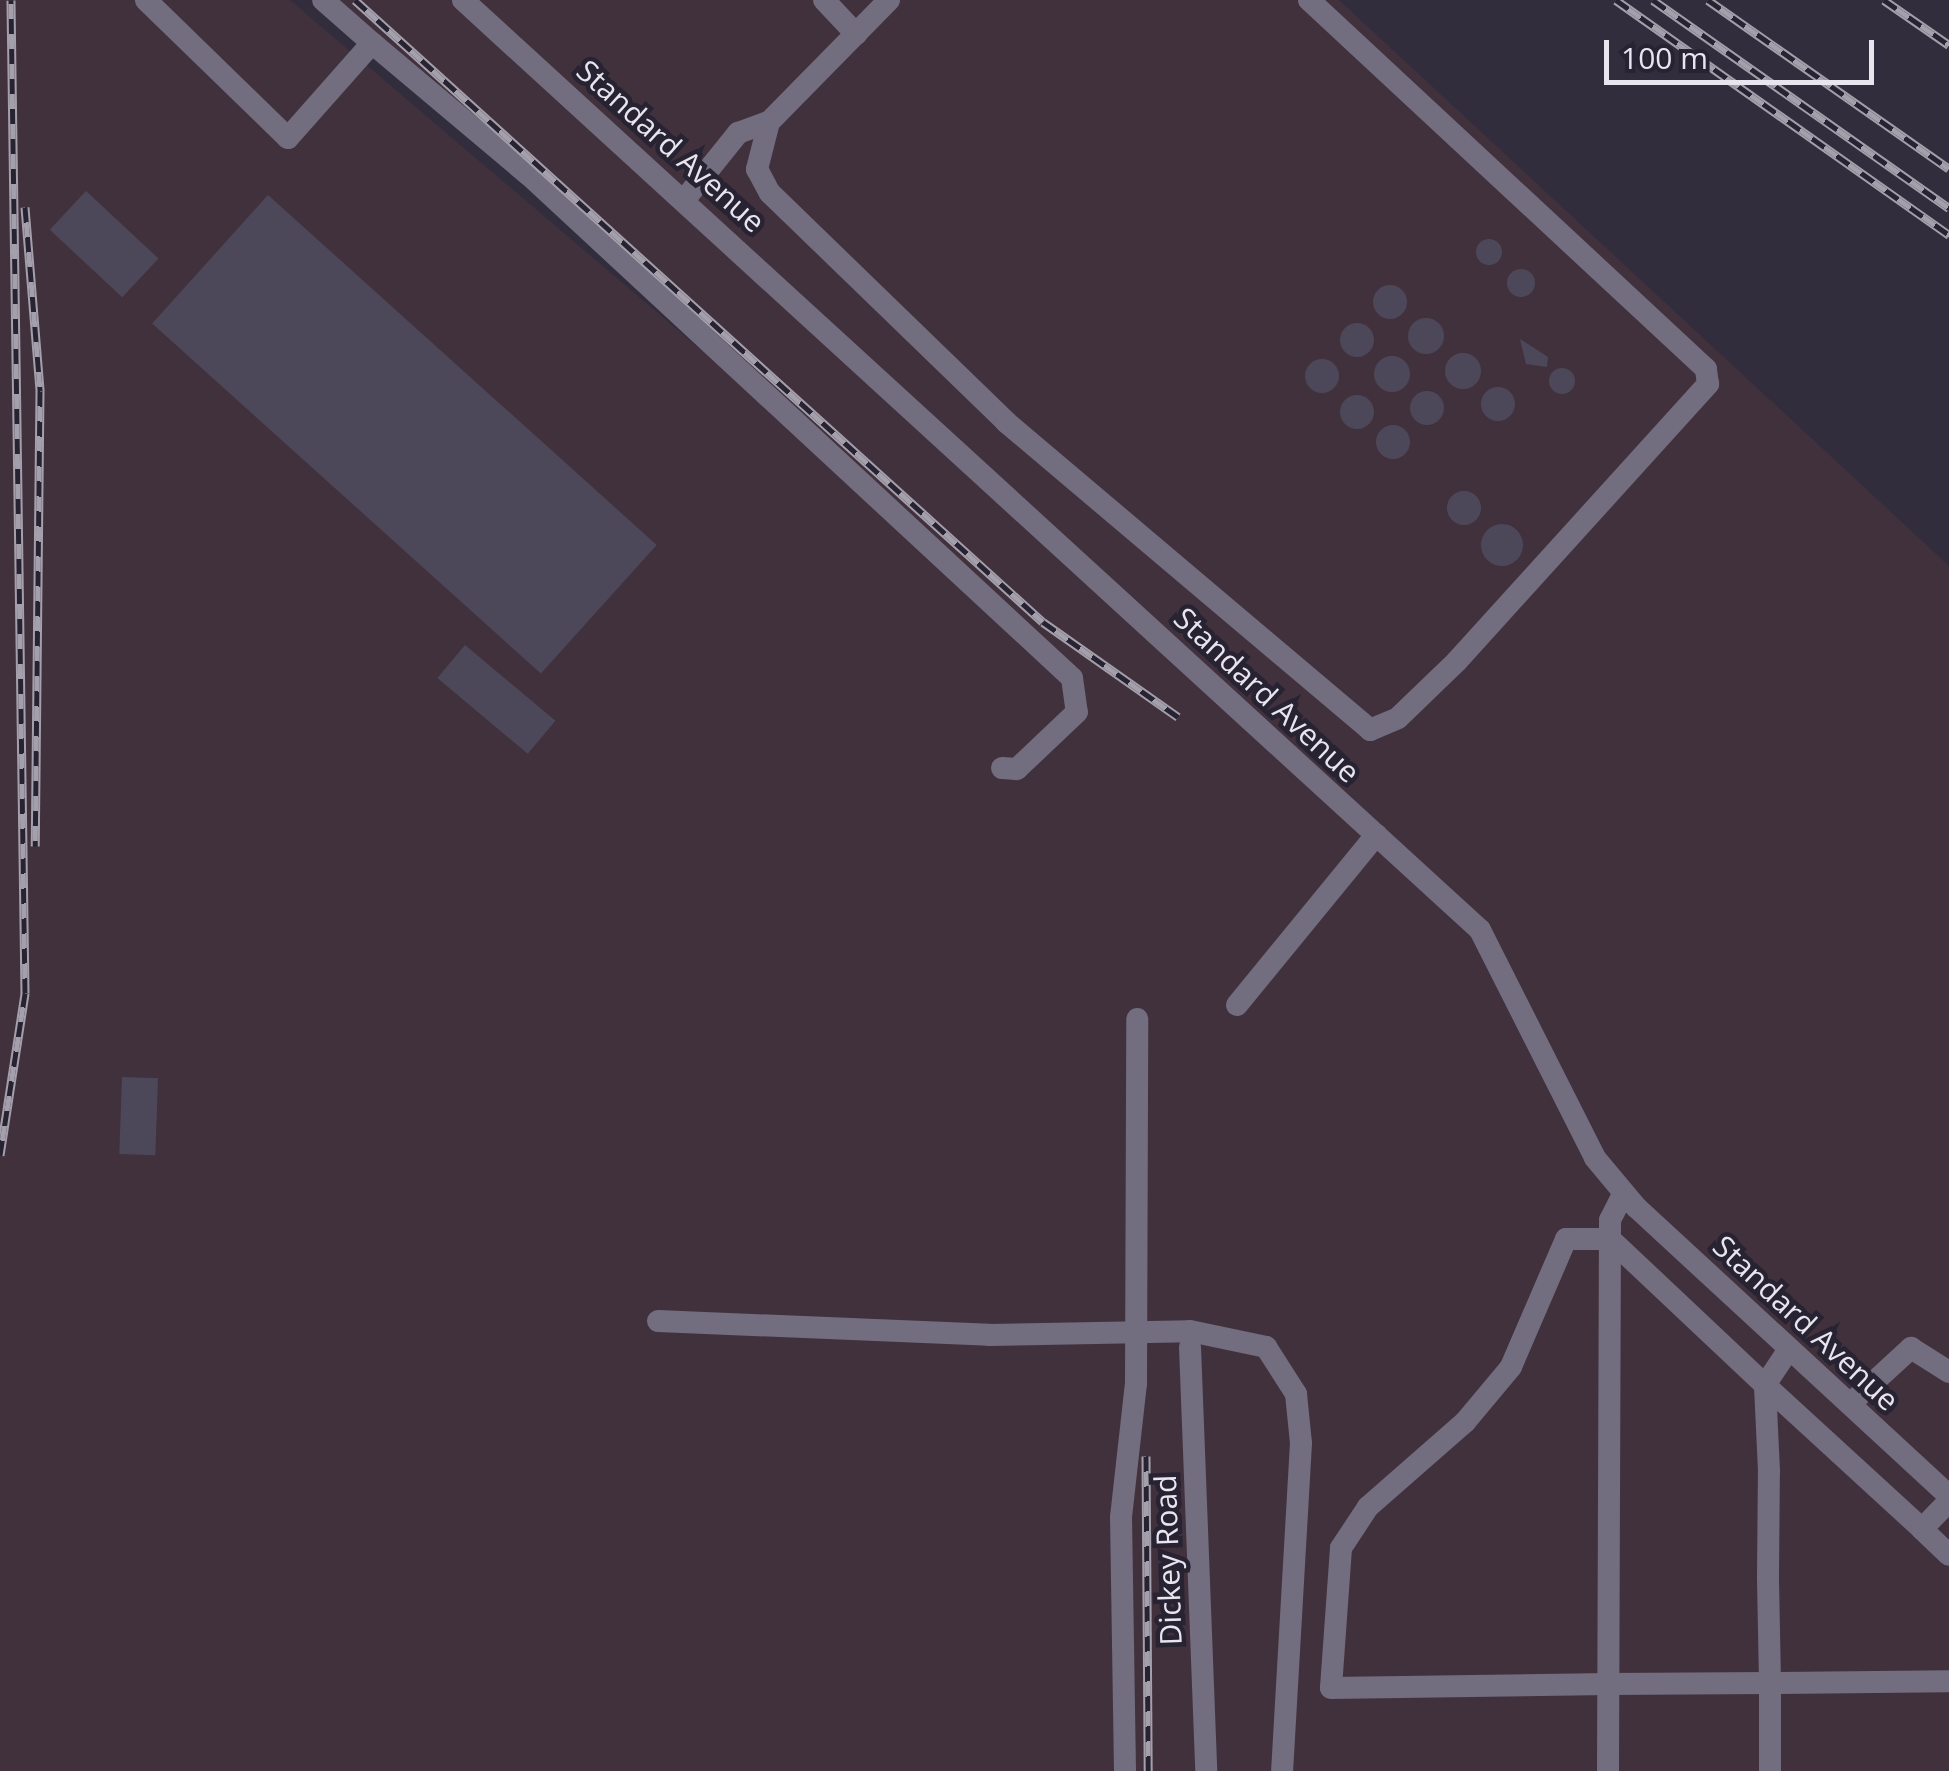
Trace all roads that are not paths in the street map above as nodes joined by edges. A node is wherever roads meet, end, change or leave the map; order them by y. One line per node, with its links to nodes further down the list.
1 (146, 0): 8 (street)
2 (323, 0): 8 (street)
3 (463, 0): 10 (street, Standard Avenue)
4 (824, 0): 7 (street)
5 (889, 0): 7 (street)
6 (1309, 0): 9 (street)
7 (856, 34): 9 (street)
8 (372, 42): 11 (street)
9 (769, 122): 10 (street)
10 (685, 198): 12 (street, Standard Avenue)
11 (1002, 768)
12 (1376, 835): 13 (street); 15 (street, Standard Avenue)
13 (1236, 1005)
14 (1137, 1020): 18 (street)
15 (1624, 1193): 16 (street); 20 (street, Standard Avenue)
16 (1610, 1239): 22 (street); 29 (street); 29 (street)
17 (658, 1321): 18 (street)
18 (1137, 1330): 30 (street); 32 (street)
19 (1190, 1347): 31 (street, Dickey Road)
20 (1789, 1349): 22 (street); 23 (street, Standard Avenue)
21 (1949, 1372): 23 (street)
22 (1765, 1384): 25 (street); 28 (street)
23 (1850, 1404): 24 (street, Standard Avenue)
24 (1949, 1499): 25 (street)
25 (1922, 1530): 26 (street)
26 (1949, 1555)
27 (1949, 1680): 28 (street)
28 (1770, 1683): 29 (street); 34 (street)
29 (1609, 1684): 33 (street)
30 (1126, 1771)
31 (1206, 1771)
32 (1282, 1771)
33 (1608, 1771)
34 (1770, 1771)

